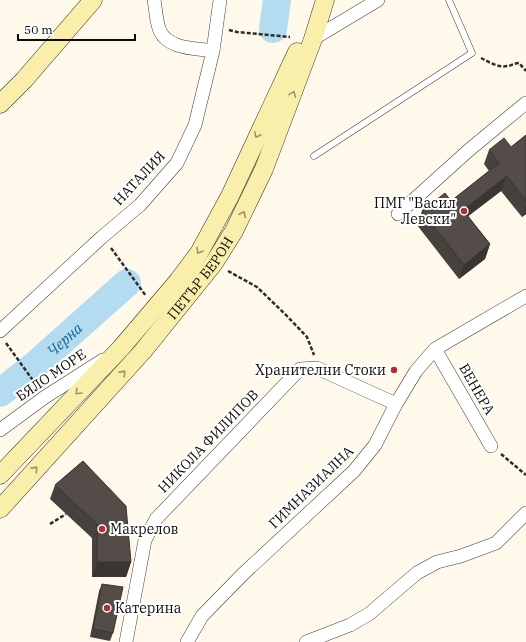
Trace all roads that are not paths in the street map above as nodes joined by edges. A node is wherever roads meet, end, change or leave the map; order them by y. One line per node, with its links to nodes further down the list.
1 (93, 0): 10 (main road)
2 (154, 0): 8 (street)
3 (220, 0): 8 (street, НАТАЛИЯ)
4 (325, 0): 7 (main road, ПЕТЪР БЕРОН)
5 (378, 0): 7 (street)
6 (449, 0): 11 (lane)
7 (309, 38): 15 (main road, ПЕТЪР БЕРОН, one-way to 15); 21 (main road, ПЕТЪР БЕРОН, one-way to 7)
8 (213, 51): 14 (street, НАТАЛИЯ)
9 (526, 102): 12 (street)
10 (0, 104)
11 (314, 156)
12 (398, 214)
13 (526, 296): 16 (street, ГИМНАЗИАЛНА)
14 (2, 336)
15 (121, 348): 18 (street, БЯЛО МОРЕ); 20 (main road, ПЕТЪР БЕРОН, one-way to 20)
16 (435, 349): 17 (street, ГИМНАЗИАЛНА); 19 (street, ВЕНЕРА)
17 (396, 404): 24 (street, НИКОЛА ФИЛИПОВ); 25 (street, ГИМНАЗИАЛНА)
18 (0, 430)
19 (491, 446)
20 (2, 473): 21 (main road)
21 (21, 484): 22 (main road, ПЕТЪР БЕРОН)
22 (0, 508)
23 (526, 513): 26 (street)
24 (126, 642)
25 (187, 642)
26 (306, 642)

